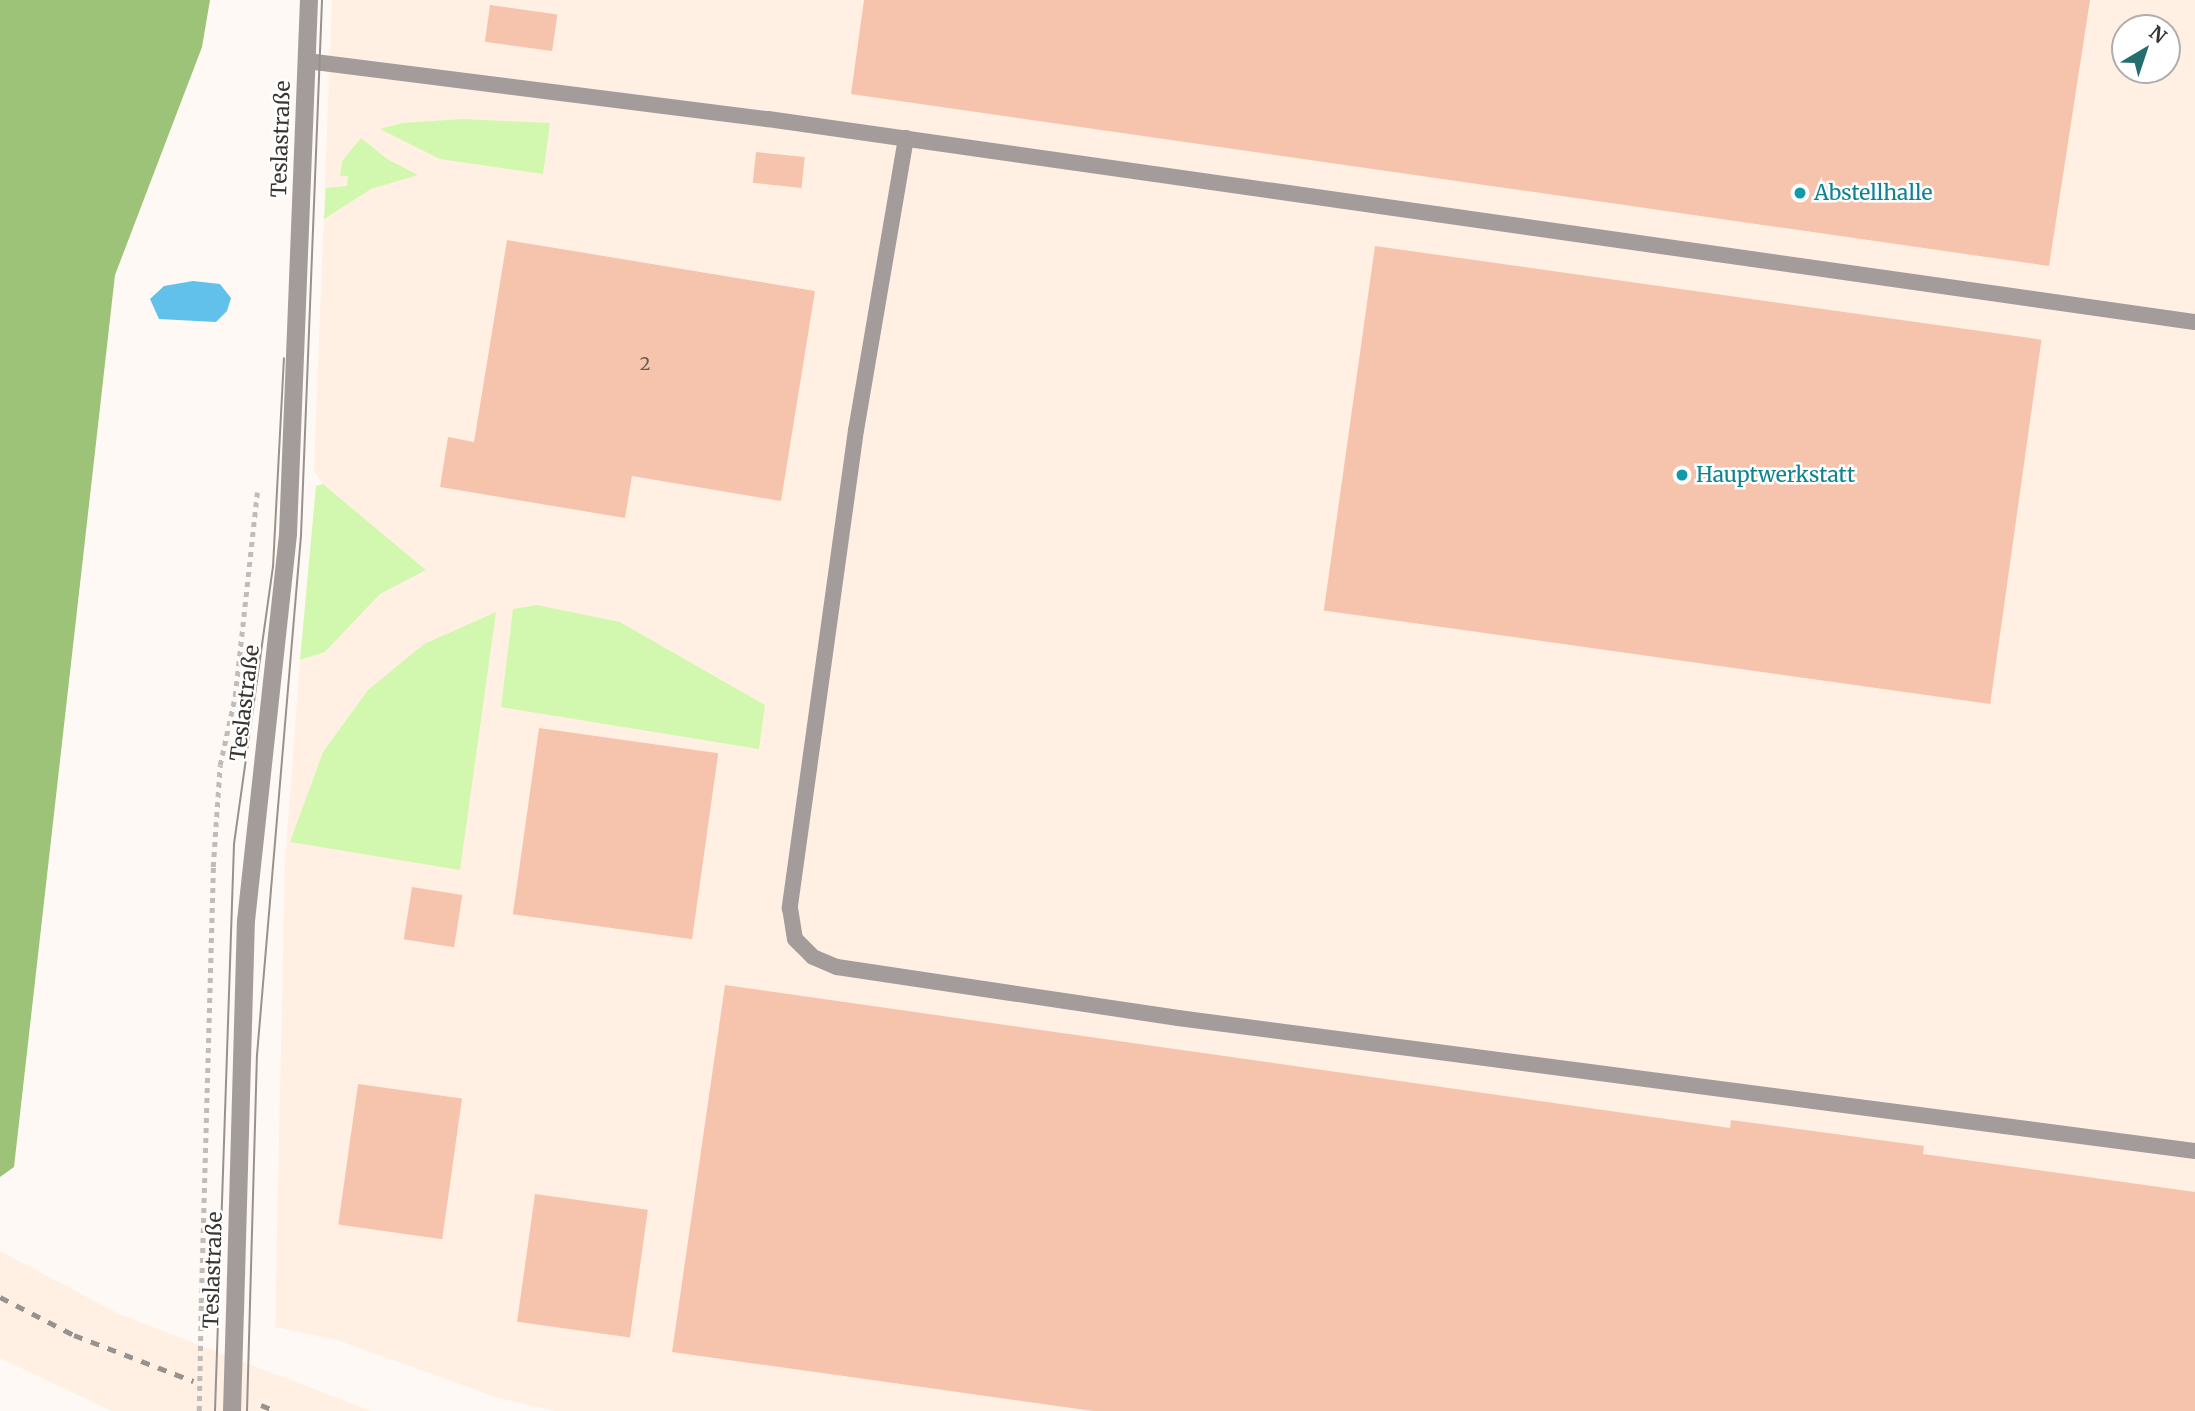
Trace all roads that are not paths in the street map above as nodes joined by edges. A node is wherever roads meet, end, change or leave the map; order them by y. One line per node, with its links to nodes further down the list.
1 (310, 0): 2 (street, Teslastraße)
2 (307, 61): 3 (lane); 6 (street, Teslastraße, bridge)
3 (906, 138): 4 (lane); 5 (lane)
4 (2195, 322)
5 (2195, 1151)
6 (232, 1411)

